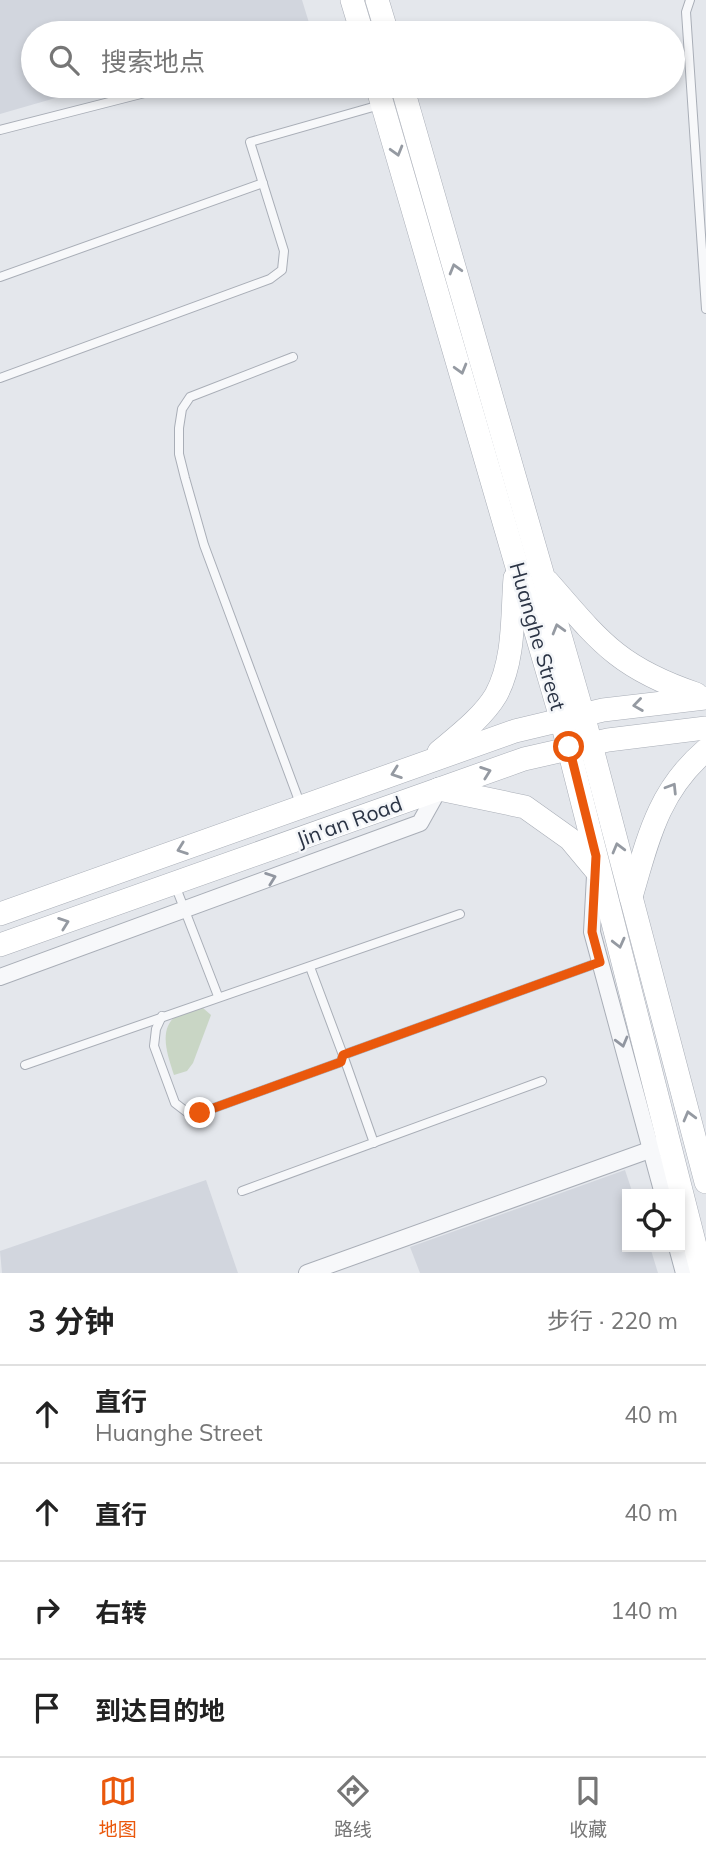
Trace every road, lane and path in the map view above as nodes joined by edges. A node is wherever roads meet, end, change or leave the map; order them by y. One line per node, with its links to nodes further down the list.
1 (352, 0): 4 (main road)
2 (377, 0): 5 (main road)
3 (690, 0): 13 (lane)
4 (358, 21)
5 (383, 21)
6 (125, 98): 10 (lane)
7 (372, 98): 11 (lane)
8 (381, 98): 16 (main road, Huanghe Street, one-way to 16)
9 (405, 98): 17 (main road, Huanghe Street, one-way to 9)
10 (0, 130)
11 (263, 183): 12 (lane); 15 (lane)
12 (0, 277)
13 (706, 309)
14 (293, 357): 25 (lane)
15 (0, 378)
16 (516, 561): 19 (main road, Huanghe Street); 23 (main road)
17 (543, 576): 18 (main road); 19 (main road, Huanghe Street, one-way to 17)
18 (706, 698): 19 (main road, Jin'an Road, one-way to 19)
19 (572, 716): 21 (main road, Huanghe Street); 23 (main road, Jin'an Road)
20 (706, 728): 21 (main road, Jin'an Road)
21 (580, 745): 24 (main road, Jin'an Road, one-way to 21); 26 (main road, Huanghe Street); 28 (main road, Huanghe Street, one-way to 21)
22 (706, 750): 28 (main road, one-way to 22)
23 (429, 761): 25 (main road, Jin'an Road, one-way to 25)
24 (439, 789): 26 (main road); 27 (main road, Jin'an Road); 29 (street, one-way to 24)
25 (302, 807): 30 (main road, Jin'an Road, one-way to 30)
26 (598, 868): 33 (street); 42 (main road, Huanghe Street, one-way to 42)
27 (174, 883): 29 (lane); 32 (main road, Jin'an Road, one-way to 27)
28 (631, 897): 43 (main road, Huanghe Street, one-way to 28)
29 (184, 909): 35 (street); 36 (lane)
30 (0, 914)
31 (460, 914): 34 (lane)
32 (0, 946)
33 (600, 962): 38 (lane); 42 (street, one-way to 42)
34 (310, 967): 36 (lane); 38 (lane)
35 (0, 977)
36 (218, 996): 37 (lane)
37 (162, 1016): 38 (lane); 39 (lane)
38 (343, 1055): 41 (lane)
39 (25, 1065)
40 (542, 1081): 41 (lane)
41 (374, 1143): 45 (lane)
42 (660, 1146): 44 (street); 47 (street); 49 (main road, Huanghe Street)
43 (706, 1182)
44 (663, 1189)
45 (242, 1191)
46 (678, 1252): 48 (street)
47 (307, 1273)
48 (684, 1273)
49 (702, 1273)

